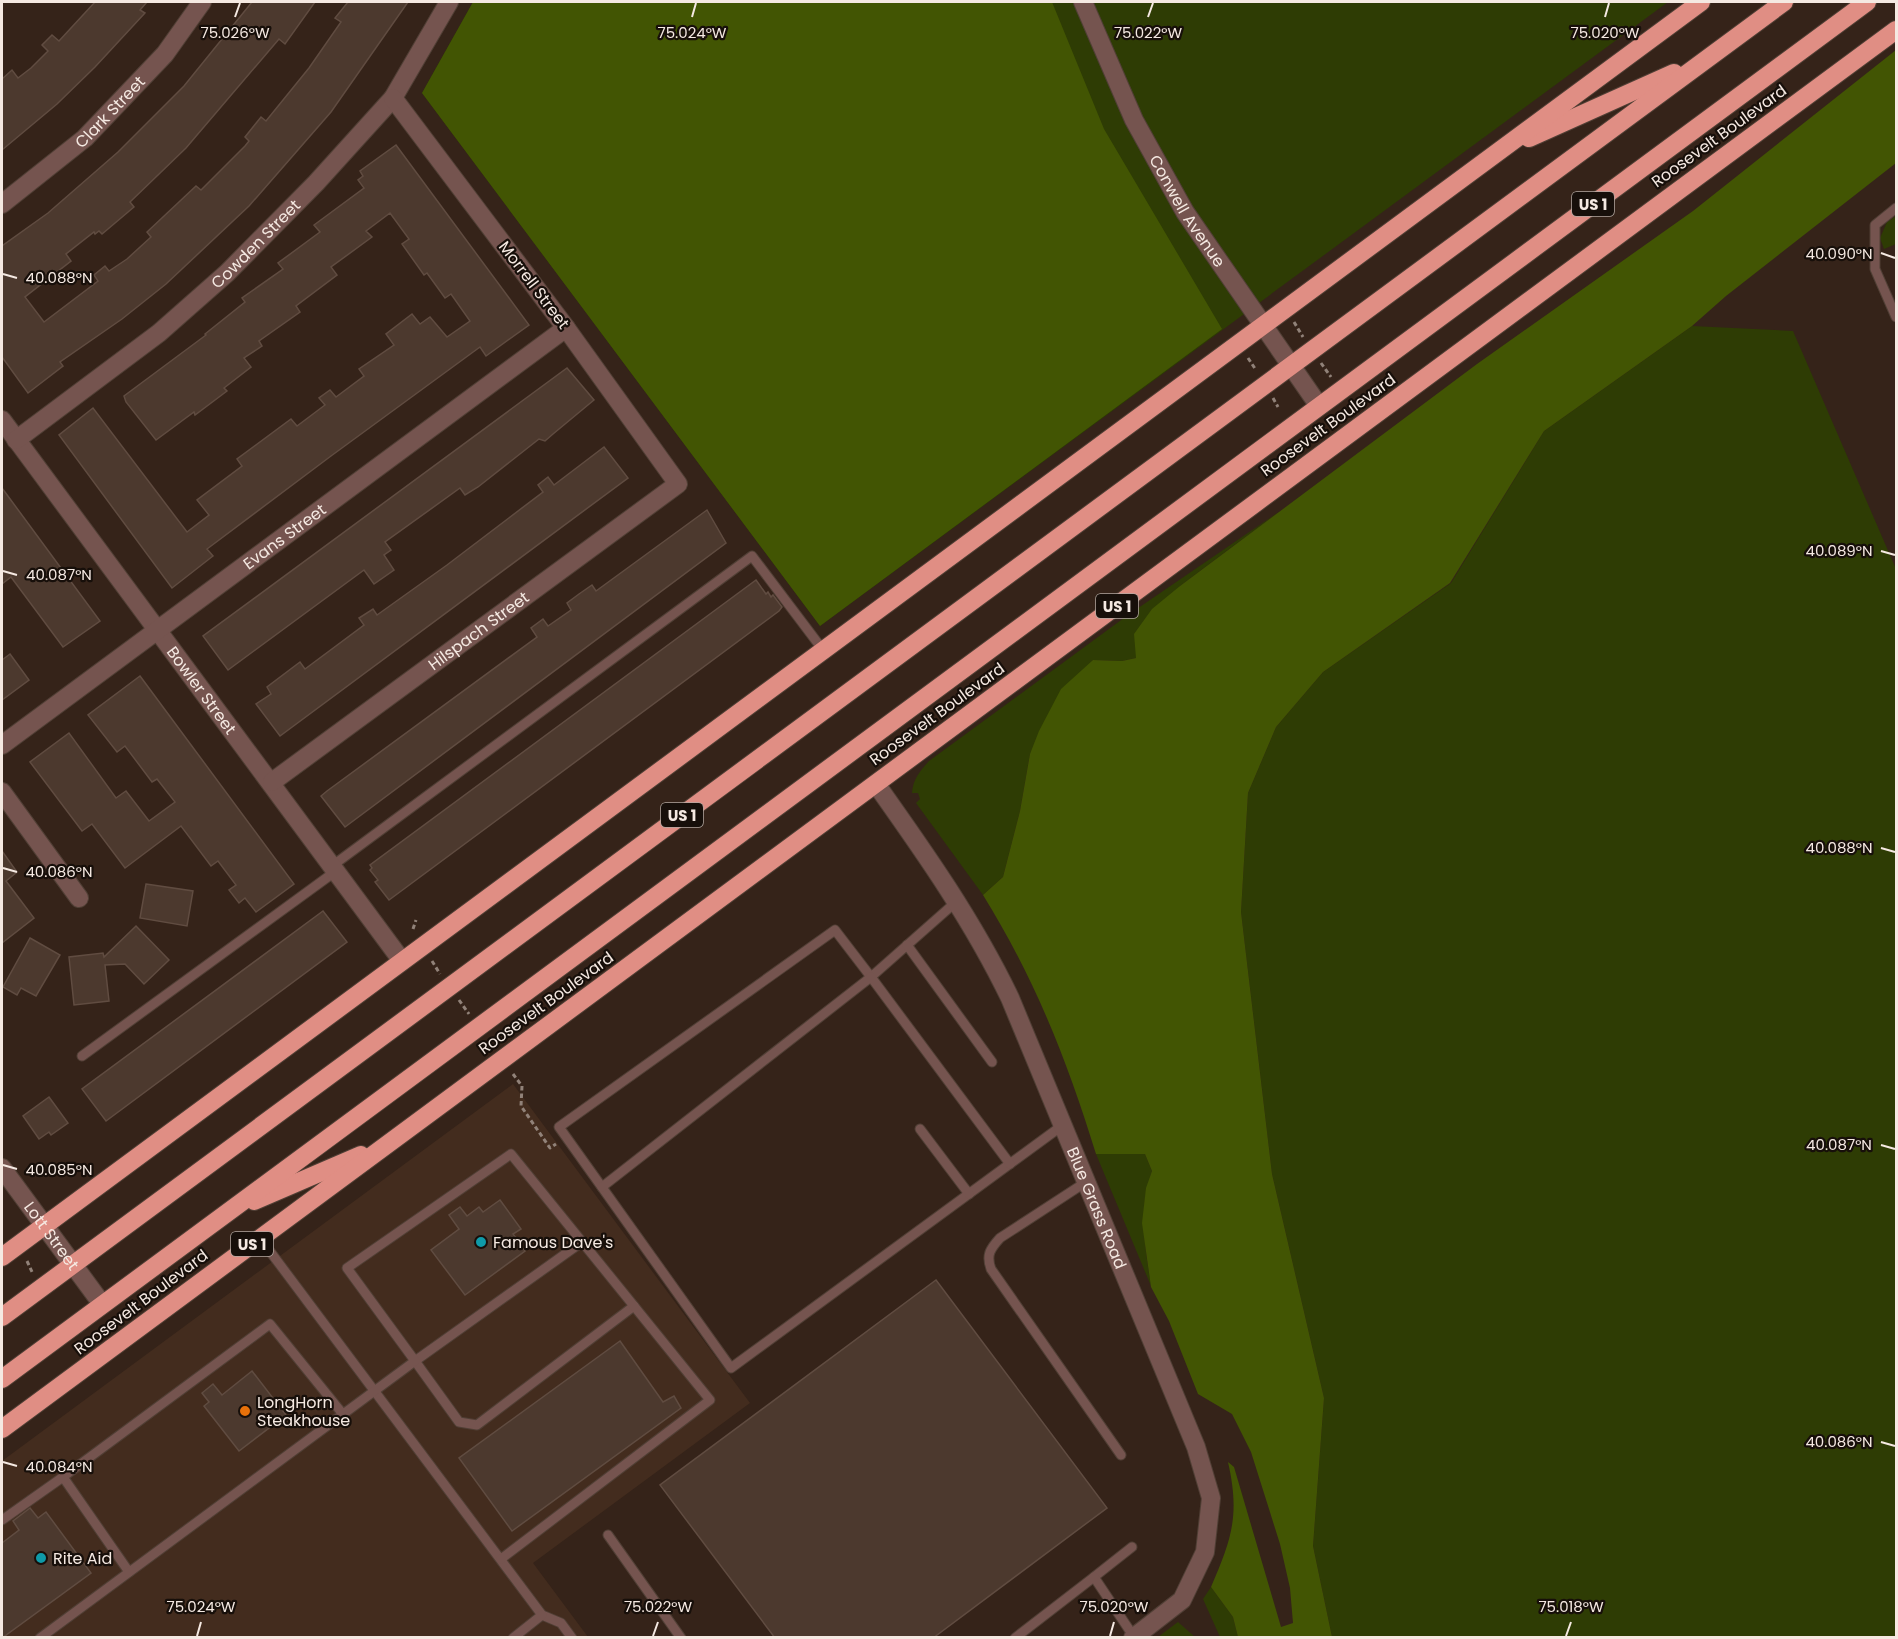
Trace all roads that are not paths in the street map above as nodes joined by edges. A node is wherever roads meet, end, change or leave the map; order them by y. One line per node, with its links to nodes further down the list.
1 (202, 2): 11 (street, Clark Street)
2 (449, 2): 9 (street, Cowden Street)
3 (1083, 2): 14 (street, Conwell Avenue)
4 (1701, 2): 10 (highway)
5 (1784, 2): 8 (highway, US 1)
6 (1867, 2): 17 (highway, Roosevelt Boulevard / US 1)
7 (1896, 30): 25 (highway, Roosevelt Boulevard / US 1)
8 (1706, 59): 10 (highway); 16 (highway, US 1)
9 (393, 98): 15 (street, Morrell Street); 19 (street, Cowden Street)
10 (1498, 151): 14 (highway)
11 (2, 204)
12 (1896, 208): 13 (lane)
13 (1896, 316)
14 (1264, 325): 16 (street, Conwell Avenue); 22 (highway)
15 (566, 328): 20 (street, Morrell Street); 21 (street, Evans Street)
16 (1291, 365): 17 (street, Conwell Avenue); 48 (highway, US 1)
17 (1319, 406): 43 (highway, Roosevelt Boulevard / US 1)
18 (2, 420): 19 (street, Bowler Street)
19 (16, 440): 21 (street, Bowler Street)
20 (671, 475): 24 (street, Hilspach Street)
21 (156, 630): 23 (street, Evans Street); 24 (street, Bowler Street)
22 (823, 650): 27 (lane); 31 (highway)
23 (2, 745)
24 (272, 782): 27 (street, Bowler Street)
25 (876, 784): 29 (street, Blue Grass Road); 37 (highway, Roosevelt Boulevard / US 1)
26 (2, 792): 28 (street)
27 (334, 869): 31 (street, Bowler Street); 33 (lane)
28 (79, 898)
29 (957, 901): 30 (lane); 35 (street, Blue Grass Road)
30 (907, 945): 32 (lane); 34 (lane)
31 (402, 961): 44 (highway)
32 (871, 977): 38 (lane); 41 (lane); 41 (lane)
33 (82, 1056)
34 (992, 1062)
35 (1063, 1125): 38 (lane); 40 (street, Blue Grass Road)
36 (920, 1129): 42 (lane)
37 (392, 1141): 43 (highway); 45 (highway, Roosevelt Boulevard / US 1)
38 (1010, 1164): 42 (lane)
39 (4, 1176): 44 (street, Lott Street)
40 (1086, 1182): 57 (lane); 66 (street, Blue Grass Road)
41 (602, 1187): 42 (lane)
42 (969, 1194)
43 (225, 1214): 49 (highway, Roosevelt Boulevard / US 1)
44 (44, 1226): 47 (highway); 48 (street, Lott Street)
45 (260, 1238): 54 (lane); 56 (highway, Roosevelt Boulevard / US 1)
46 (582, 1242): 50 (lane); 52 (lane); 52 (lane)
47 (2, 1257)
48 (73, 1265): 49 (street, Lott Street); 51 (highway, US 1)
49 (102, 1304): 53 (highway, Roosevelt Boulevard / US 1)
50 (634, 1306): 52 (lane); 62 (lane)
51 (2, 1317)
52 (416, 1361): 54 (lane)
53 (2, 1379)
54 (374, 1390): 55 (lane); 62 (lane)
55 (342, 1413): 58 (lane); 63 (lane)
56 (2, 1429)
57 (1121, 1455)
58 (63, 1477): 59 (lane); 63 (lane)
59 (2, 1520)
60 (608, 1535): 70 (lane)
61 (1132, 1547): 64 (lane)
62 (501, 1559): 65 (lane)
63 (129, 1572): 67 (lane)
64 (1094, 1577): 66 (lane); 71 (lane)
65 (542, 1615): 68 (lane); 69 (lane)
66 (1134, 1637)
67 (40, 1638)
68 (513, 1638)
69 (572, 1638)
70 (681, 1638)
71 (1015, 1638)

